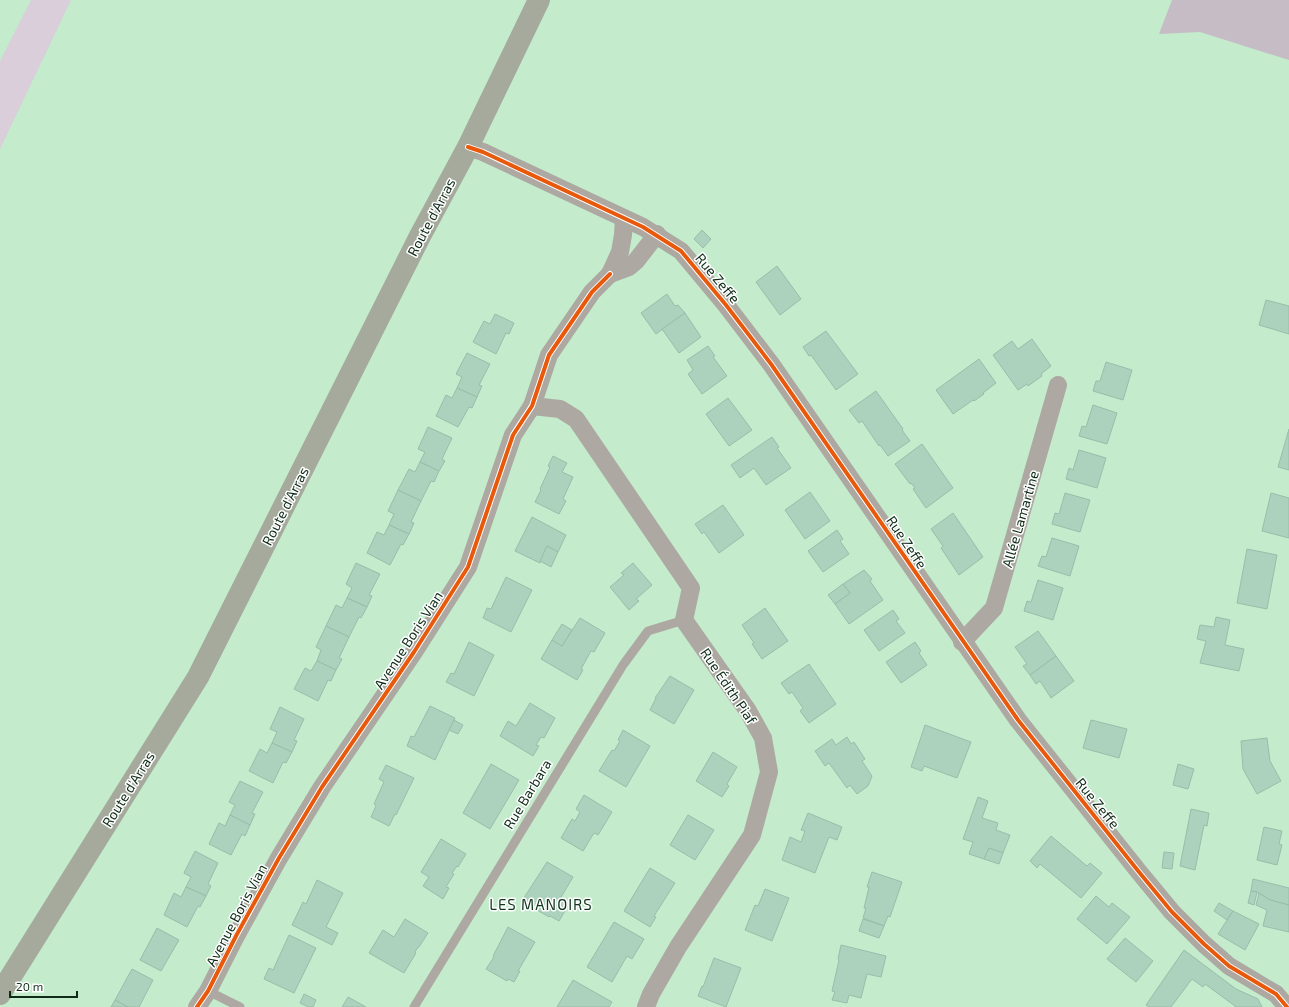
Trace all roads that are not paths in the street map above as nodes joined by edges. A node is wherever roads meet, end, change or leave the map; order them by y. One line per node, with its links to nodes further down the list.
1 (539, 0): 2 (main road, Route d'Arras)
2 (468, 147): 3 (street, Rue Zeffe); 11 (main road, Route d'Arras)
3 (624, 219): 4 (street, Rue Zeffe); 5 (street, Avenue Boris Vian)
4 (657, 234): 5 (street, Avenue Boris Vian); 9 (street, Rue Zeffe)
5 (610, 274): 7 (street, Avenue Boris Vian)
6 (1058, 385): 9 (street, Allée Lamartine)
7 (532, 406): 8 (street); 10 (street, Avenue Boris Vian)
8 (684, 620): 14 (lane, Rue Barbara); 15 (street, Rue Édith Piaf)
9 (962, 642): 16 (street, Rue Zeffe)
10 (208, 991): 12 (street, Avenue Boris Vian); 13 (lane)
11 (0, 994)
12 (197, 1007)
13 (240, 1007)
14 (414, 1007)
15 (646, 1007)
16 (1287, 1007)

